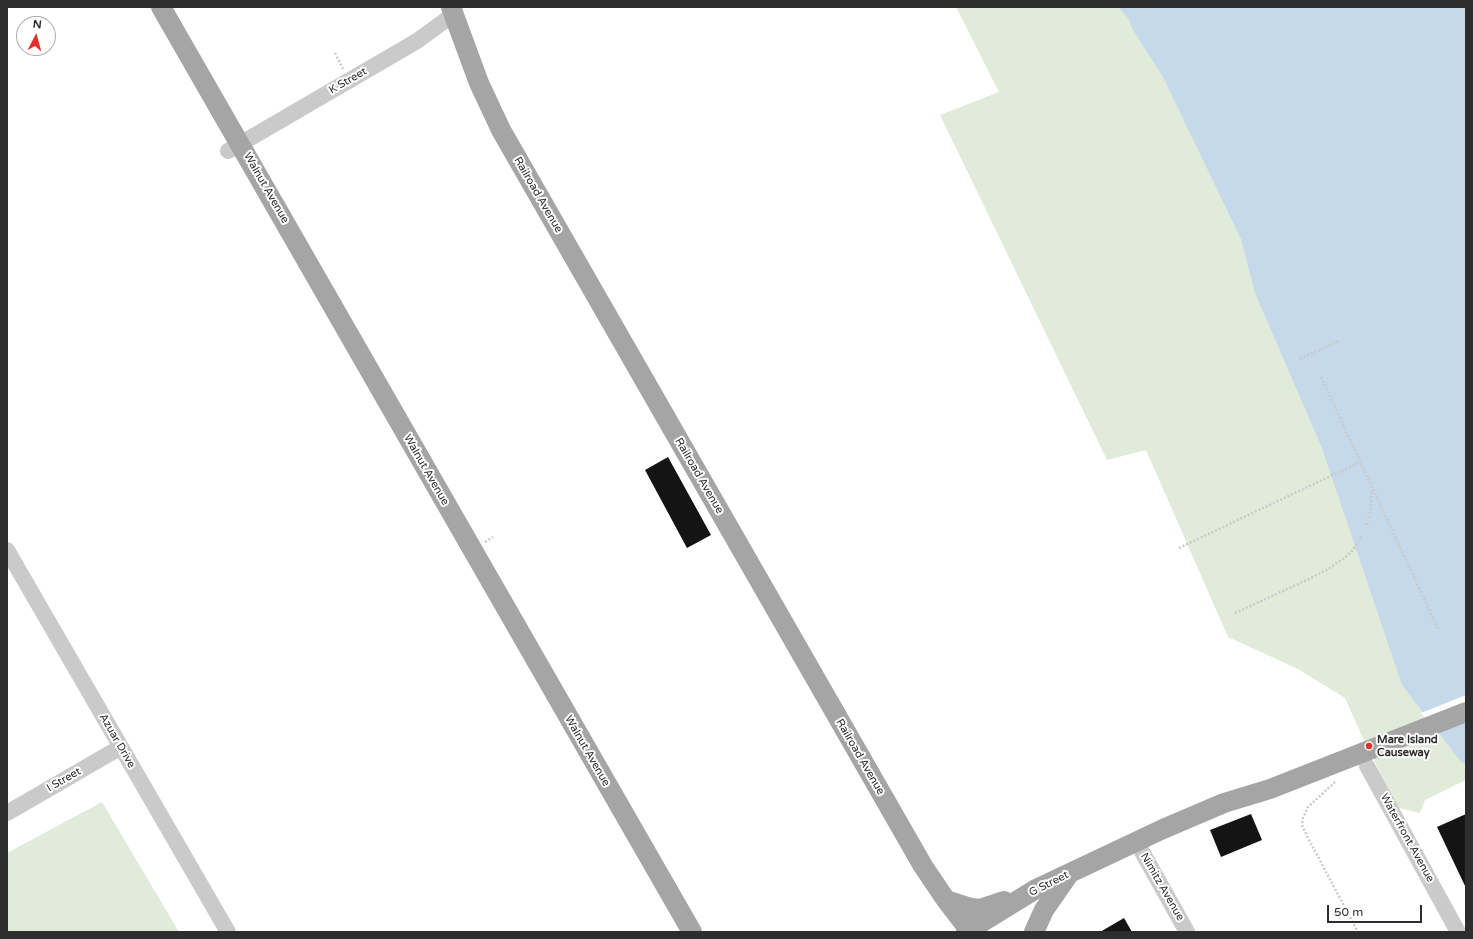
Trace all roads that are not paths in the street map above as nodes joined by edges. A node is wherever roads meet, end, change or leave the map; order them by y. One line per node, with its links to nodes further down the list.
1 (161, 7): 3 (main road, Walnut Avenue)
2 (452, 11): 3 (street, K Street); 14 (main road, Railroad Avenue)
3 (234, 147): 17 (main road, Walnut Avenue)
4 (7, 550): 7 (street, Azuar Drive)
5 (1466, 699): 9 (main road)
6 (1466, 712): 9 (main road)
7 (121, 747): 10 (street, I Street); 16 (street, Azuar Drive)
8 (1367, 766): 20 (street, Waterfront Avenue)
9 (1268, 784): 11 (main road)
10 (7, 813)
11 (1136, 841): 12 (main road, G Street); 19 (street, Nimitz Avenue)
12 (1070, 872): 13 (main road, G Street); 18 (main road)
13 (1036, 889): 14 (main road); 15 (main road, G Street)
14 (946, 900): 15 (main road, Railroad Avenue)
15 (969, 931)
16 (228, 932)
17 (692, 932)
18 (1034, 932)
19 (1187, 932)
20 (1458, 932)

